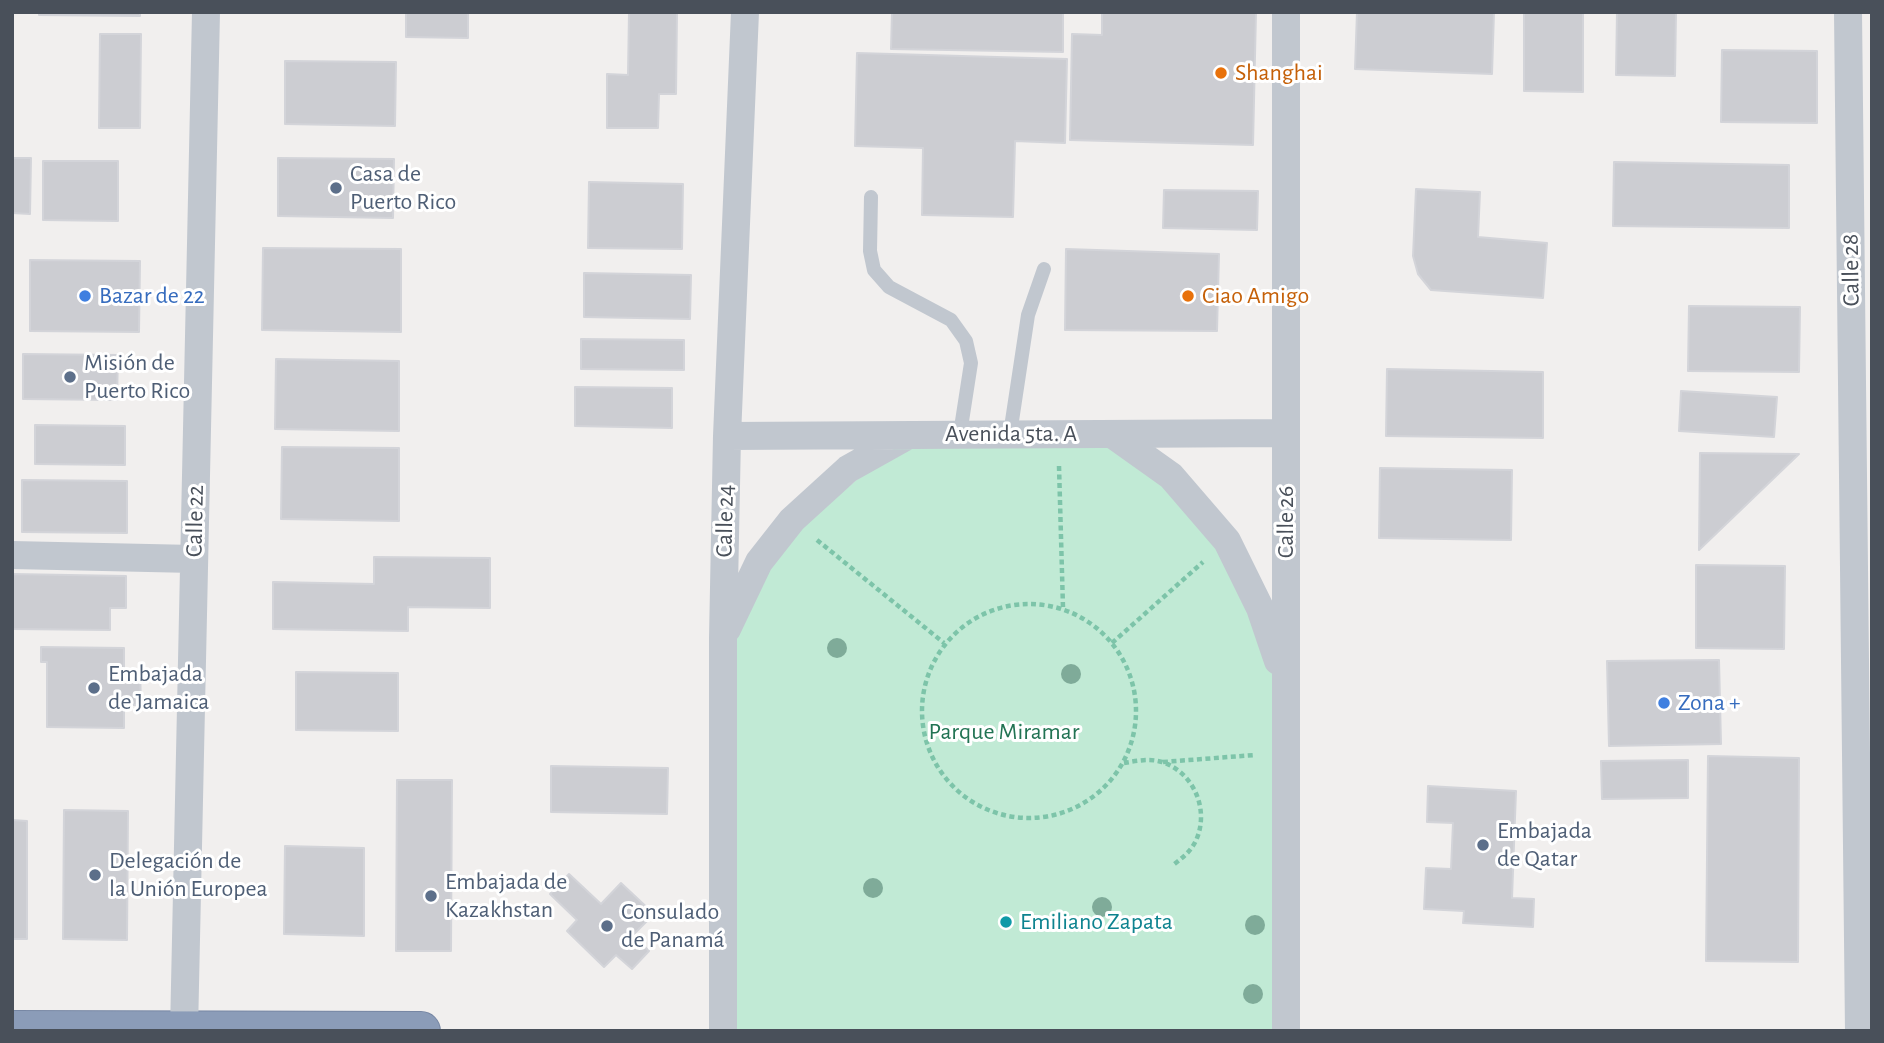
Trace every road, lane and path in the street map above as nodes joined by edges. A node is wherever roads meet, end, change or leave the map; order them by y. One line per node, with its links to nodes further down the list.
1 (206, 12): 17 (street, Calle 22)
2 (745, 12): 13 (street, Calle 24)
3 (1286, 12): 7 (street, Calle 26)
4 (1848, 12): 32 (street, Calle 28)
5 (871, 197): 8 (lane)
6 (1044, 269): 9 (lane)
7 (1286, 433): 11 (street, Avenida 5ta. A); 22 (street, Calle 26)
8 (960, 434): 9 (street, Avenida 5ta. A); 12 (street, Avenida 5ta. A)
9 (1010, 434): 10 (street, Avenida 5ta. A)
10 (1058, 434): 11 (street, Avenida 5ta. A); 18 (path)
11 (1112, 434): 15 (street, Avenida 5ta. A)
12 (910, 435): 13 (street, Avenida 5ta. A); 14 (street, Avenida 5ta. A)
13 (727, 436): 19 (street, Calle 24)
14 (792, 520): 19 (street, Avenida 5ta. A); 20 (path)
15 (1227, 541): 21 (path); 22 (street, Avenida 5ta. A)
16 (12, 555): 17 (street)
17 (194, 559): 28 (street, Calle 22)
18 (1063, 608): 20 (path); 21 (path)
19 (723, 638): 30 (street, Calle 24)
20 (944, 643): 25 (path)
21 (1112, 643): 25 (path)
22 (1286, 683): 23 (street, Calle 26)
23 (1286, 753): 24 (path); 31 (street, Calle 26)
24 (1162, 762): 25 (path); 26 (path)
25 (1124, 763)
26 (1172, 866)
27 (12, 1030): 28 (highway)
28 (184, 1031): 29 (highway)
29 (421, 1031)
30 (723, 1031)
31 (1286, 1031)
32 (1859, 1031)

